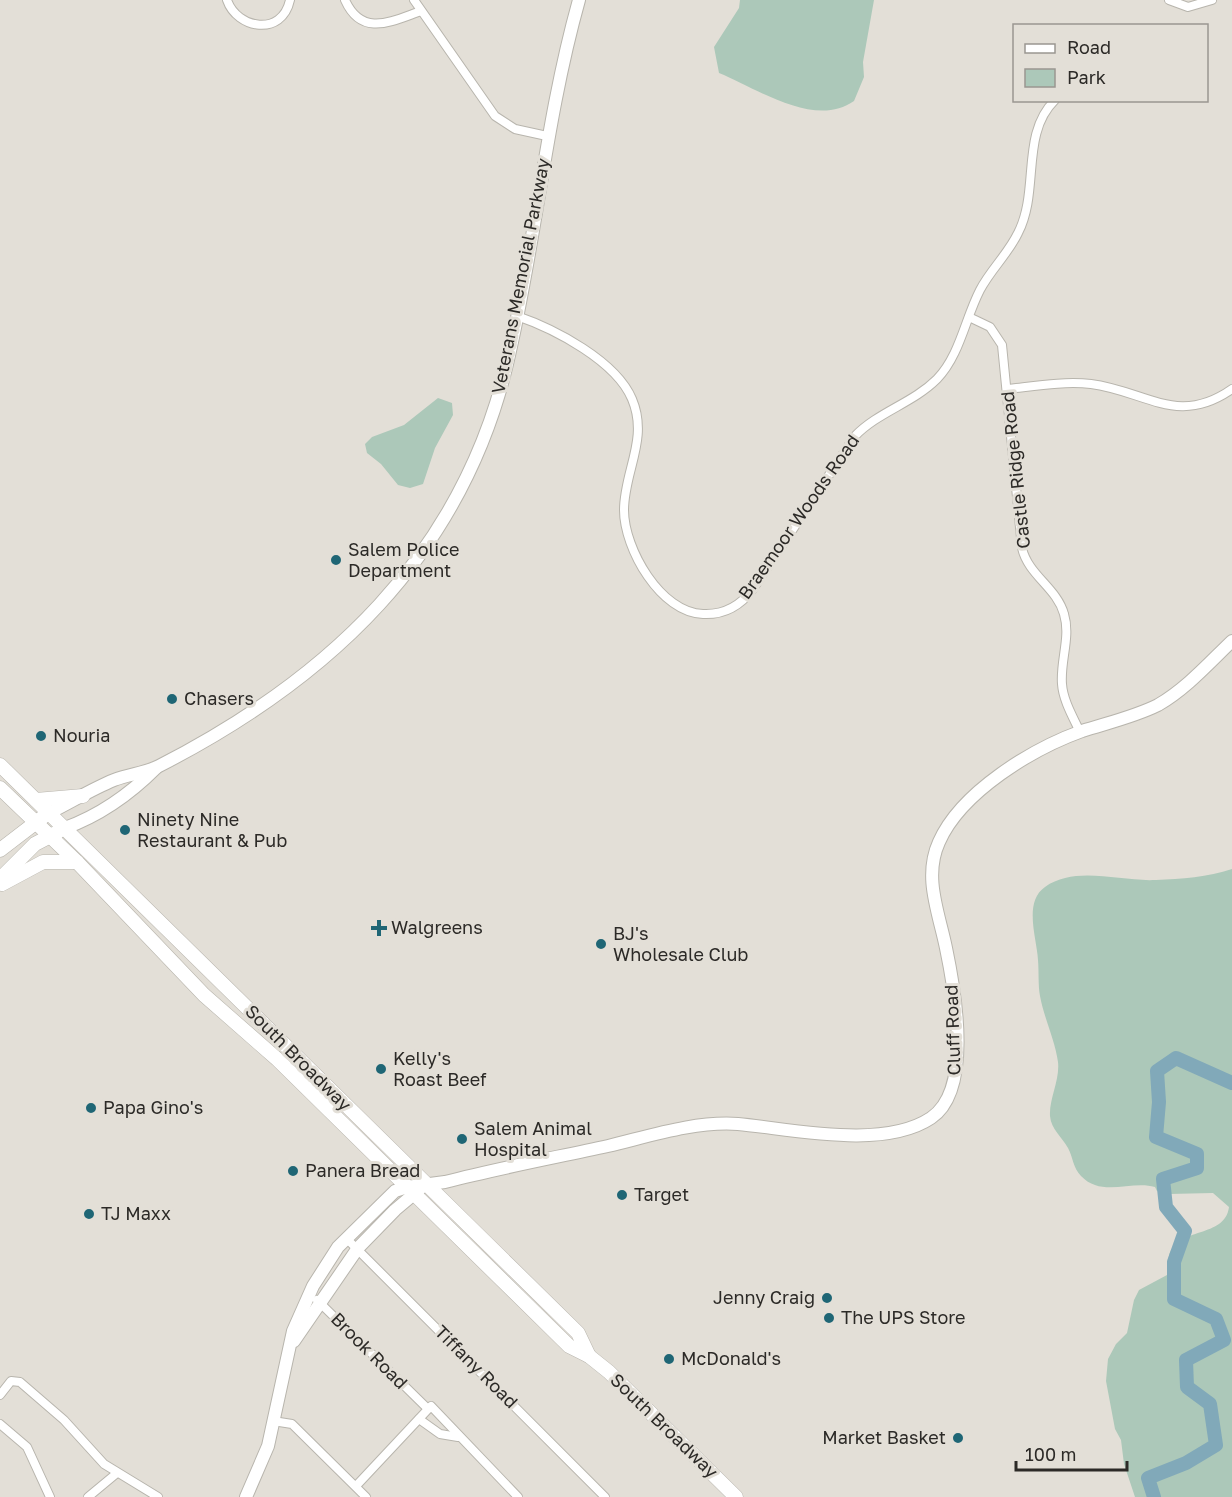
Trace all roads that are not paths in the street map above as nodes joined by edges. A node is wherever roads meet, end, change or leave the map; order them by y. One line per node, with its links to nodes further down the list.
1 (227, 0): 2 (street)
2 (290, 0)
3 (345, 0): 8 (street)
4 (414, 0): 8 (street)
5 (579, 0): 10 (street, Veterans Memorial Parkway)
6 (1169, 0): 7 (street)
7 (1212, 0)
8 (421, 11): 10 (street)
9 (1053, 102): 12 (street, Braemoor Woods Road)
10 (547, 136): 11 (street, Veterans Memorial Parkway)
11 (517, 316): 12 (street, Braemoor Woods Road); 18 (street, Veterans Memorial Parkway)
12 (969, 317): 13 (street, Castle Ridge Road)
13 (1008, 389): 14 (street); 16 (street, Castle Ridge Road)
14 (1232, 389)
15 (1232, 641): 16 (street, Cluff Road)
16 (1080, 732): 30 (street, Cluff Road)
17 (0, 765): 21 (main road, South Broadway)
18 (156, 768): 20 (street, Veterans Memorial Parkway); 24 (street, Veterans Memorial Parkway)
19 (0, 788): 23 (main road, South Broadway)
20 (83, 796): 21 (main road); 22 (street, Veterans Memorial Parkway)
21 (36, 800): 22 (main road, South Broadway)
22 (49, 813): 23 (main road); 24 (main road, South Broadway)
23 (35, 821): 25 (main road, South Broadway); 26 (main road)
24 (65, 828): 25 (main road); 30 (main road, South Broadway)
25 (50, 836): 27 (main road, South Broadway); 28 (main road)
26 (0, 850)
27 (77, 862): 29 (main road); 30 (main road, South Broadway)
28 (0, 879)
29 (0, 885)
30 (416, 1188): 31 (street); 32 (street); 51 (main road, South Broadway)
31 (346, 1238): 32 (street, Tiffany Road); 33 (street)
32 (358, 1248): 34 (street); 50 (street, Tiffany Road)
33 (310, 1294): 34 (street, Brook Road); 35 (street)
34 (320, 1302): 35 (street); 37 (street, Brook Road)
35 (292, 1343): 39 (street)
36 (0, 1395): 42 (street)
37 (430, 1408): 38 (street); 41 (street, Brook Road)
38 (419, 1419): 41 (street); 43 (street)
39 (273, 1421): 43 (street); 47 (street)
40 (0, 1424): 44 (street)
41 (458, 1437): 49 (street, Brook Road)
42 (117, 1473): 45 (street); 46 (street)
43 (356, 1486): 48 (street)
44 (50, 1497)
45 (88, 1497)
46 (158, 1497)
47 (246, 1497)
48 (366, 1497)
49 (518, 1497)
50 (605, 1497)
51 (736, 1497)

